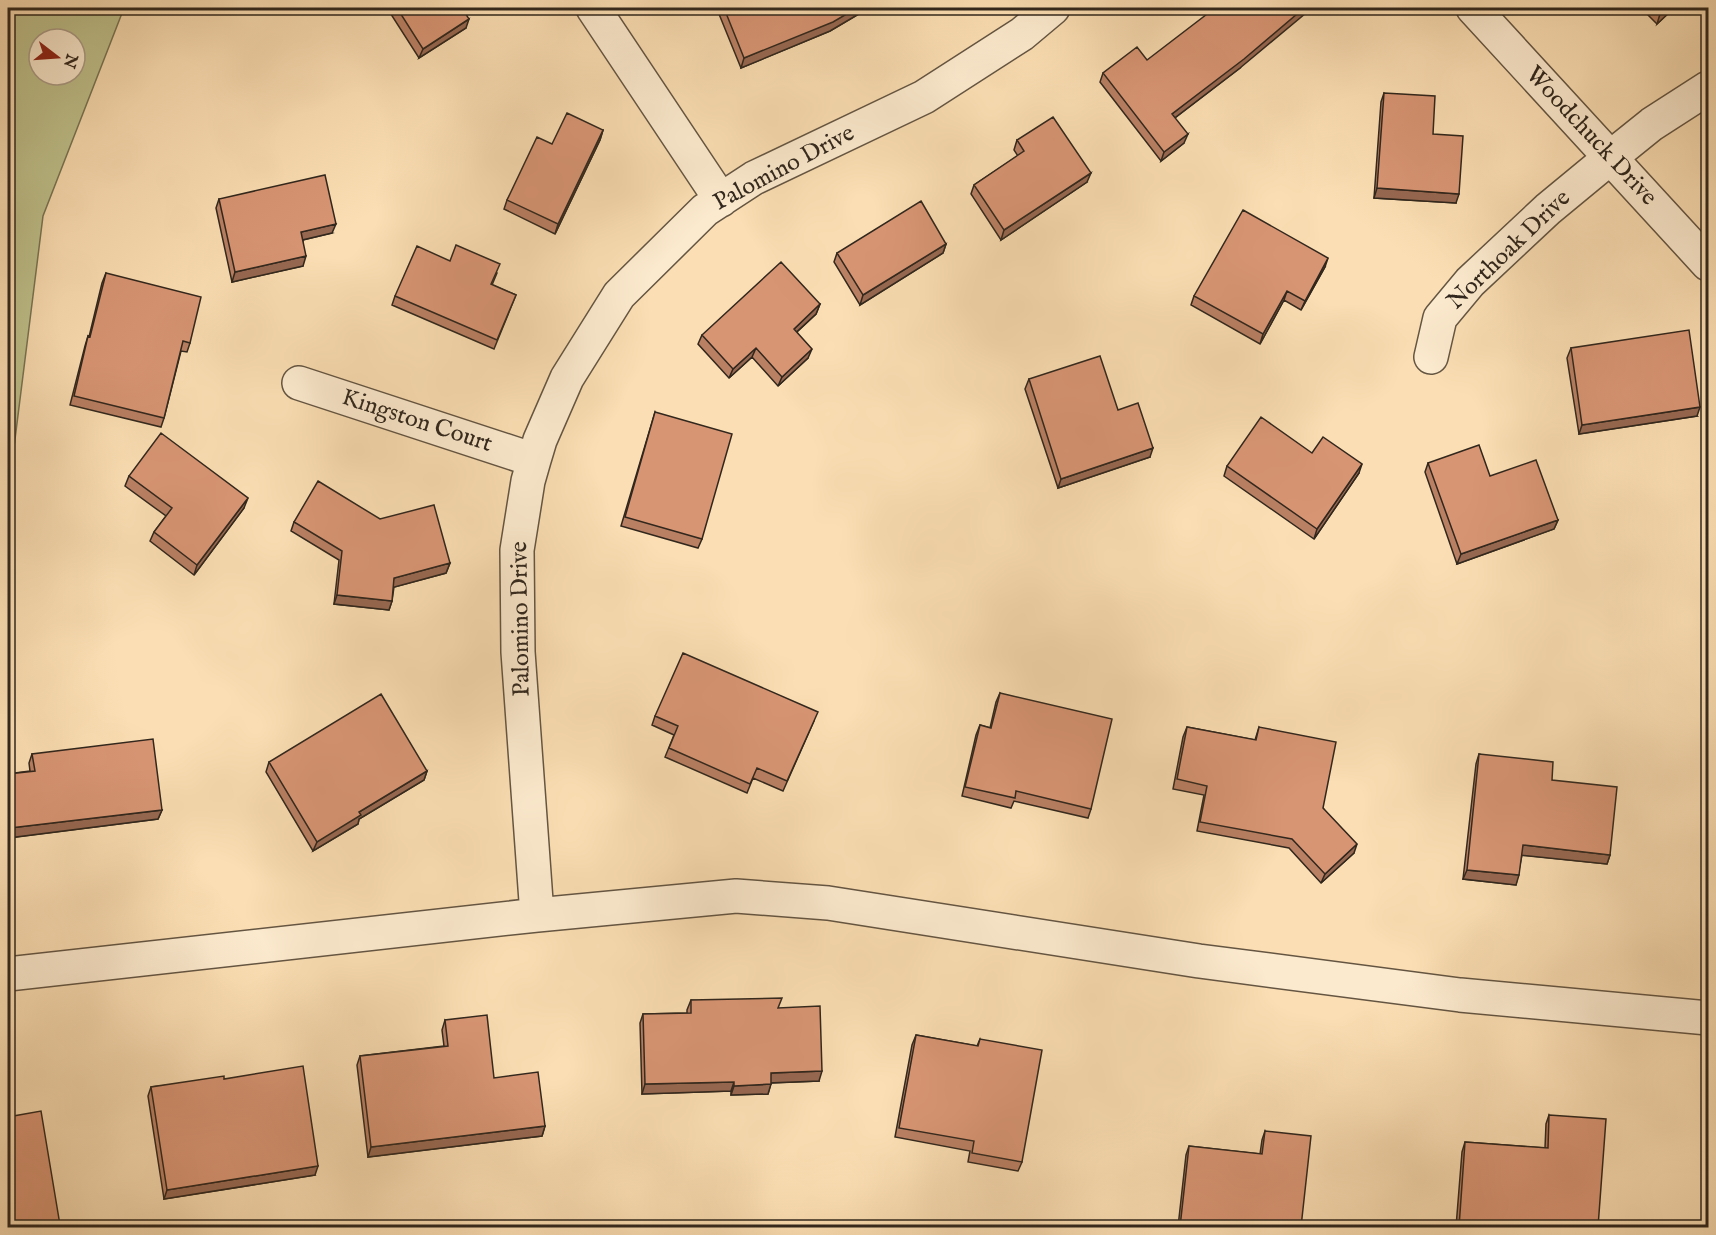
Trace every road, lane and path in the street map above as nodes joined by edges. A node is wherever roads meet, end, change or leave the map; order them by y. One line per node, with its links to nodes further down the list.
1 (593, 8): 6 (street)
2 (1053, 8): 6 (street, Palomino Drive)
3 (1473, 8): 5 (street, Woodchuck Drive)
4 (1708, 88): 5 (street, Northoak Drive)
5 (1611, 157): 7 (street, Woodchuck Drive); 8 (street, Northoak Drive)
6 (721, 200): 10 (street, Palomino Drive)
7 (1708, 264)
8 (1431, 357)
9 (299, 383): 10 (street, Kingston Court)
10 (534, 460): 11 (street, Palomino Drive)
11 (537, 915): 12 (street); 13 (street)
12 (8, 974)
13 (1708, 1018)

